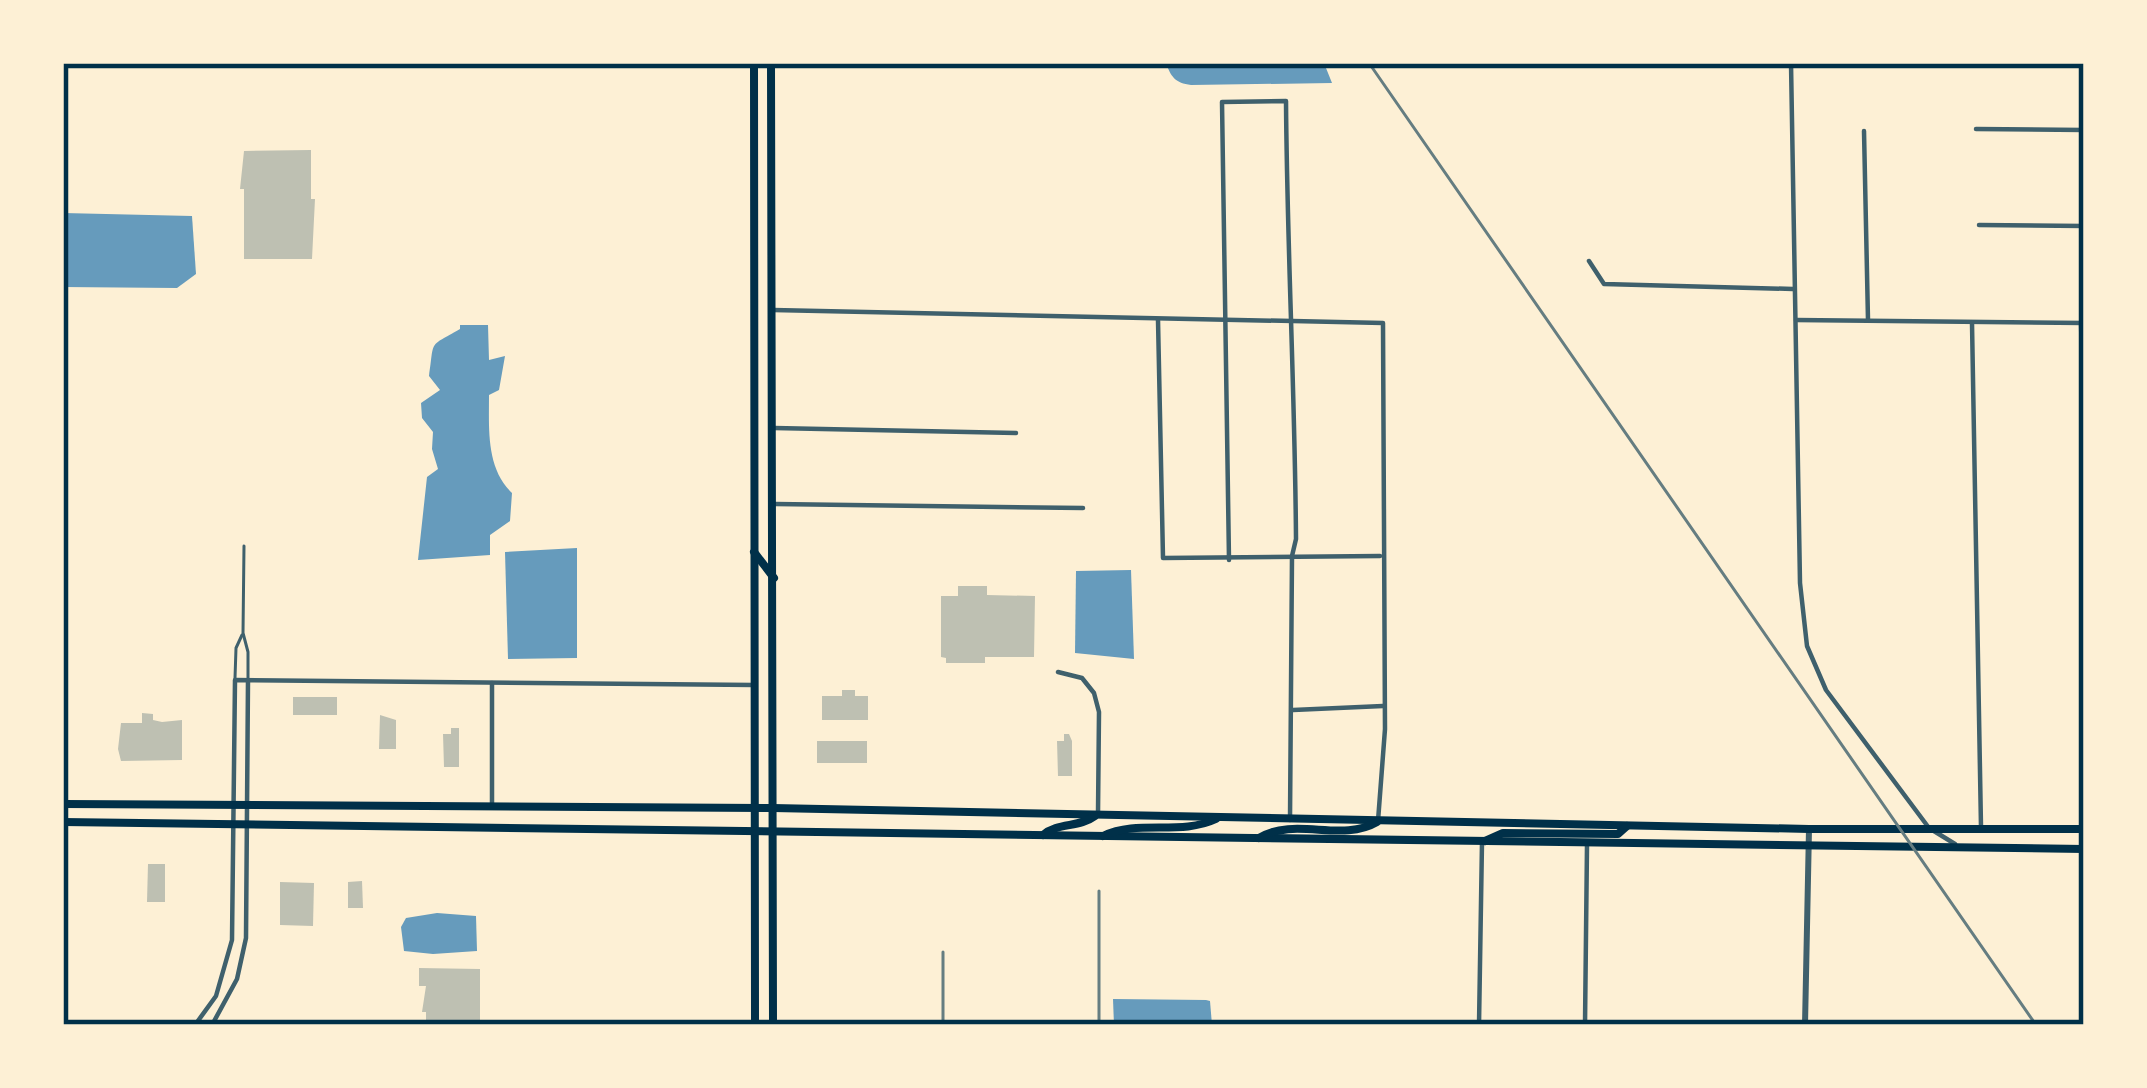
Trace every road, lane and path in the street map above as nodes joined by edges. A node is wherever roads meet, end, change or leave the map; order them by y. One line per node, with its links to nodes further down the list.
1 (754, 63): 10 (main road)
2 (771, 63): 13 (main road)
3 (1681, 63): 4 (street)
4 (1791, 64): 12 (street)
5 (1976, 129): 6 (street)
6 (2084, 130)
7 (1864, 131): 18 (street)
8 (1979, 226): 9 (street)
9 (2084, 226)
10 (755, 238): 13 (main road); 21 (main road)
11 (1589, 261): 12 (street)
12 (1793, 290): 17 (street)
13 (773, 310): 15 (street); 21 (main road); 22 (main road)
14 (1224, 319): 15 (street); 16 (street); 16 (street); 31 (street)
15 (1158, 320): 31 (street)
16 (1289, 320): 29 (street); 30 (street)
17 (1794, 320): 18 (street); 55 (street)
18 (1868, 320): 20 (street)
19 (2082, 322): 20 (street); 24 (street)
20 (1972, 323): 58 (street)
21 (755, 328): 28 (main road)
22 (774, 428): 23 (street); 25 (main road)
23 (1016, 433)
24 (2084, 435)
25 (775, 504): 26 (street); 32 (main road)
26 (1084, 508)
27 (244, 546): 33 (lane)
28 (754, 551): 32 (main road); 38 (main road)
29 (1292, 556): 30 (street); 31 (street); 40 (street)
30 (1383, 556): 39 (street)
31 (1229, 560)
32 (774, 578): 46 (main road)
33 (243, 633): 35 (lane); 36 (lane)
34 (1058, 672): 47 (street)
35 (235, 680): 36 (street); 42 (street)
36 (248, 680): 37 (street); 43 (street)
37 (492, 683): 38 (street); 44 (street)
38 (754, 685): 45 (main road)
39 (1383, 706): 40 (street); 50 (street)
40 (1290, 710): 49 (street)
41 (63, 804): 42 (main road)
42 (235, 806): 43 (main road); 52 (street)
43 (248, 806): 44 (main road); 53 (street)
44 (492, 806): 45 (main road)
45 (754, 808): 46 (main road); 59 (main road)
46 (773, 808): 47 (main road); 60 (main road)
47 (1098, 814): 48 (main road); 61 (main road)
48 (1219, 818): 49 (main road); 62 (main road)
49 (1290, 820): 50 (main road)
50 (1378, 821): 54 (main road); 63 (main road)
51 (63, 822): 52 (main road)
52 (233, 824): 53 (main road); 69 (street)
53 (248, 824): 59 (main road); 70 (street)
54 (1627, 826): 56 (main road); 64 (main road)
55 (1929, 828): 56 (main road); 58 (main road); 68 (street)
56 (1809, 829): 66 (street)
57 (2084, 829): 58 (main road)
58 (1981, 830)
59 (754, 831): 60 (main road); 71 (main road)
60 (773, 832): 61 (main road); 72 (main road)
61 (1042, 836): 62 (main road)
62 (1101, 837): 63 (main road)
63 (1258, 839): 64 (main road)
64 (1483, 842): 65 (main road); 73 (street)
65 (1587, 844): 66 (main road); 74 (street)
66 (1808, 848): 68 (main road); 75 (street)
67 (2084, 848): 68 (main road)
68 (1965, 849)
69 (195, 1025)
70 (212, 1025)
71 (755, 1025)
72 (773, 1025)
73 (1479, 1025)
74 (1585, 1025)
75 (1804, 1025)

